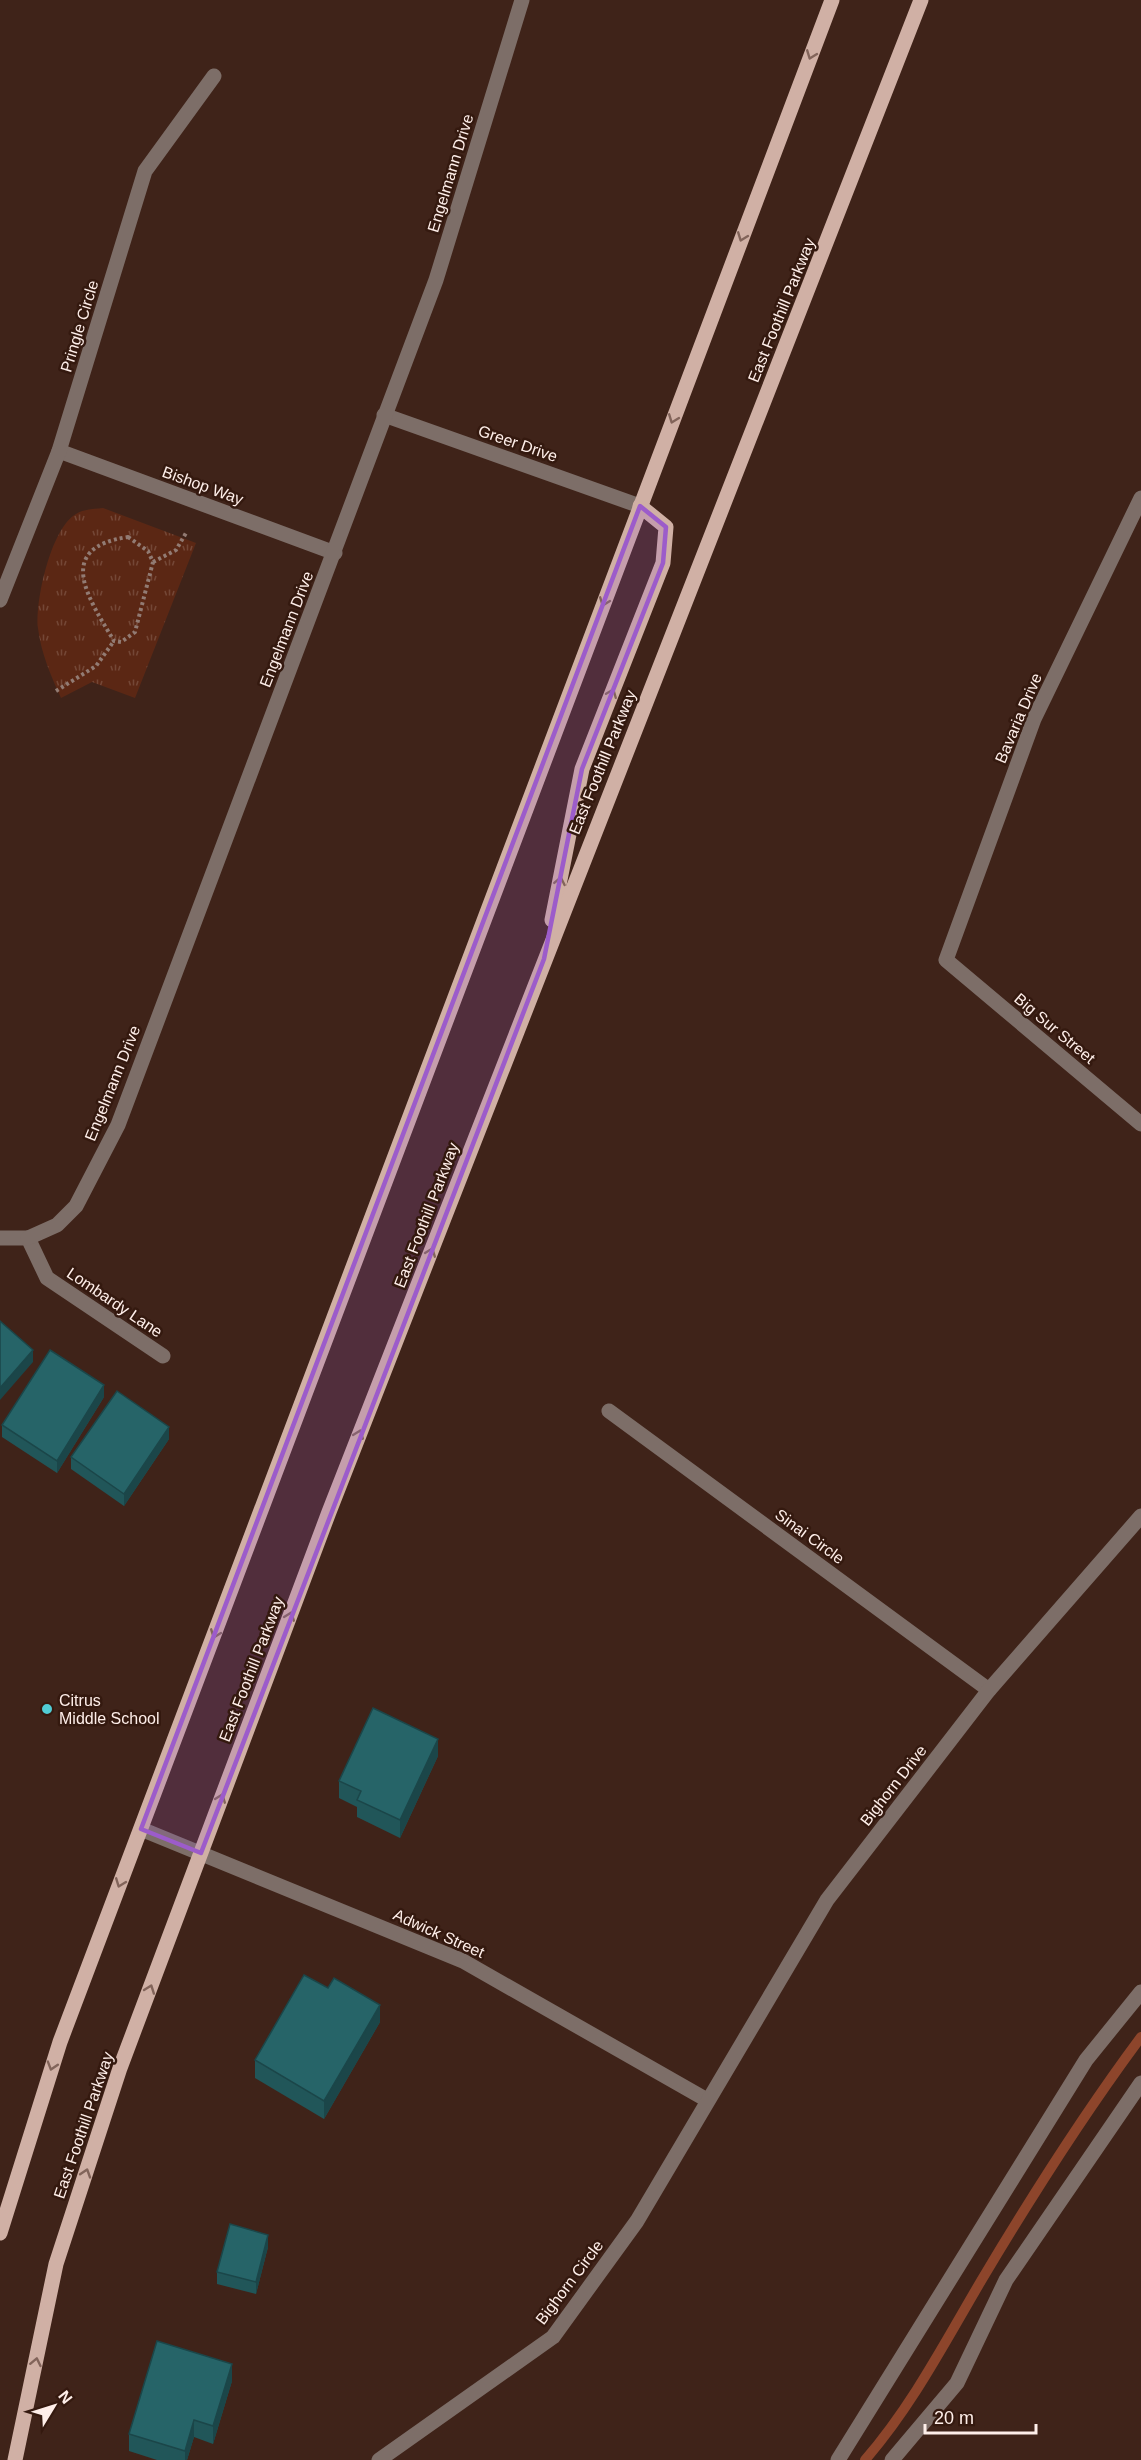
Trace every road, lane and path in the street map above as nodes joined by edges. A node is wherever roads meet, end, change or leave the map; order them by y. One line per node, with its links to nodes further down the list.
1 (522, 0): 5 (street, Engelmann Drive)
2 (832, 0): 8 (main road, one-way to 8)
3 (921, 0): 15 (main road, East Foothill Parkway)
4 (214, 76): 6 (street, Pringle Circle)
5 (384, 415): 8 (street, Greer Drive); 10 (street, Engelmann Drive)
6 (59, 451): 10 (street, Bishop Way); 12 (street, Pringle Circle)
7 (1141, 498): 16 (street, Bavaria Drive)
8 (640, 506): 15 (main road, one-way to 8); 24 (main road, one-way to 24)
9 (186, 533): 11 (path)
10 (334, 553): 19 (street, Engelmann Drive)
11 (153, 562): 13 (path); 13 (path)
12 (0, 600)
13 (114, 640): 14 (path)
14 (56, 691)
15 (544, 958): 25 (main road, East Foothill Parkway, one-way to 15)
16 (946, 960): 17 (street, Big Sur Street)
17 (1141, 1124)
18 (0, 1238): 19 (street)
19 (28, 1238): 20 (street, Lombardy Lane)
20 (163, 1356)
21 (609, 1411): 23 (street, Sinai Circle)
22 (1141, 1516): 23 (street, Bighorn Drive)
23 (989, 1690): 28 (street, Bighorn Drive)
24 (141, 1829): 25 (street, Adwick Street); 29 (main road, one-way to 29)
25 (201, 1853): 28 (street, Adwick Street); 30 (main road, East Foothill Parkway, one-way to 25)
26 (1141, 1992): 32 (street)
27 (1141, 2083): 33 (street)
28 (707, 2100): 31 (street, Bighorn Circle)
29 (0, 2233)
30 (15, 2460)
31 (379, 2460)
32 (838, 2460)
33 (892, 2460)

